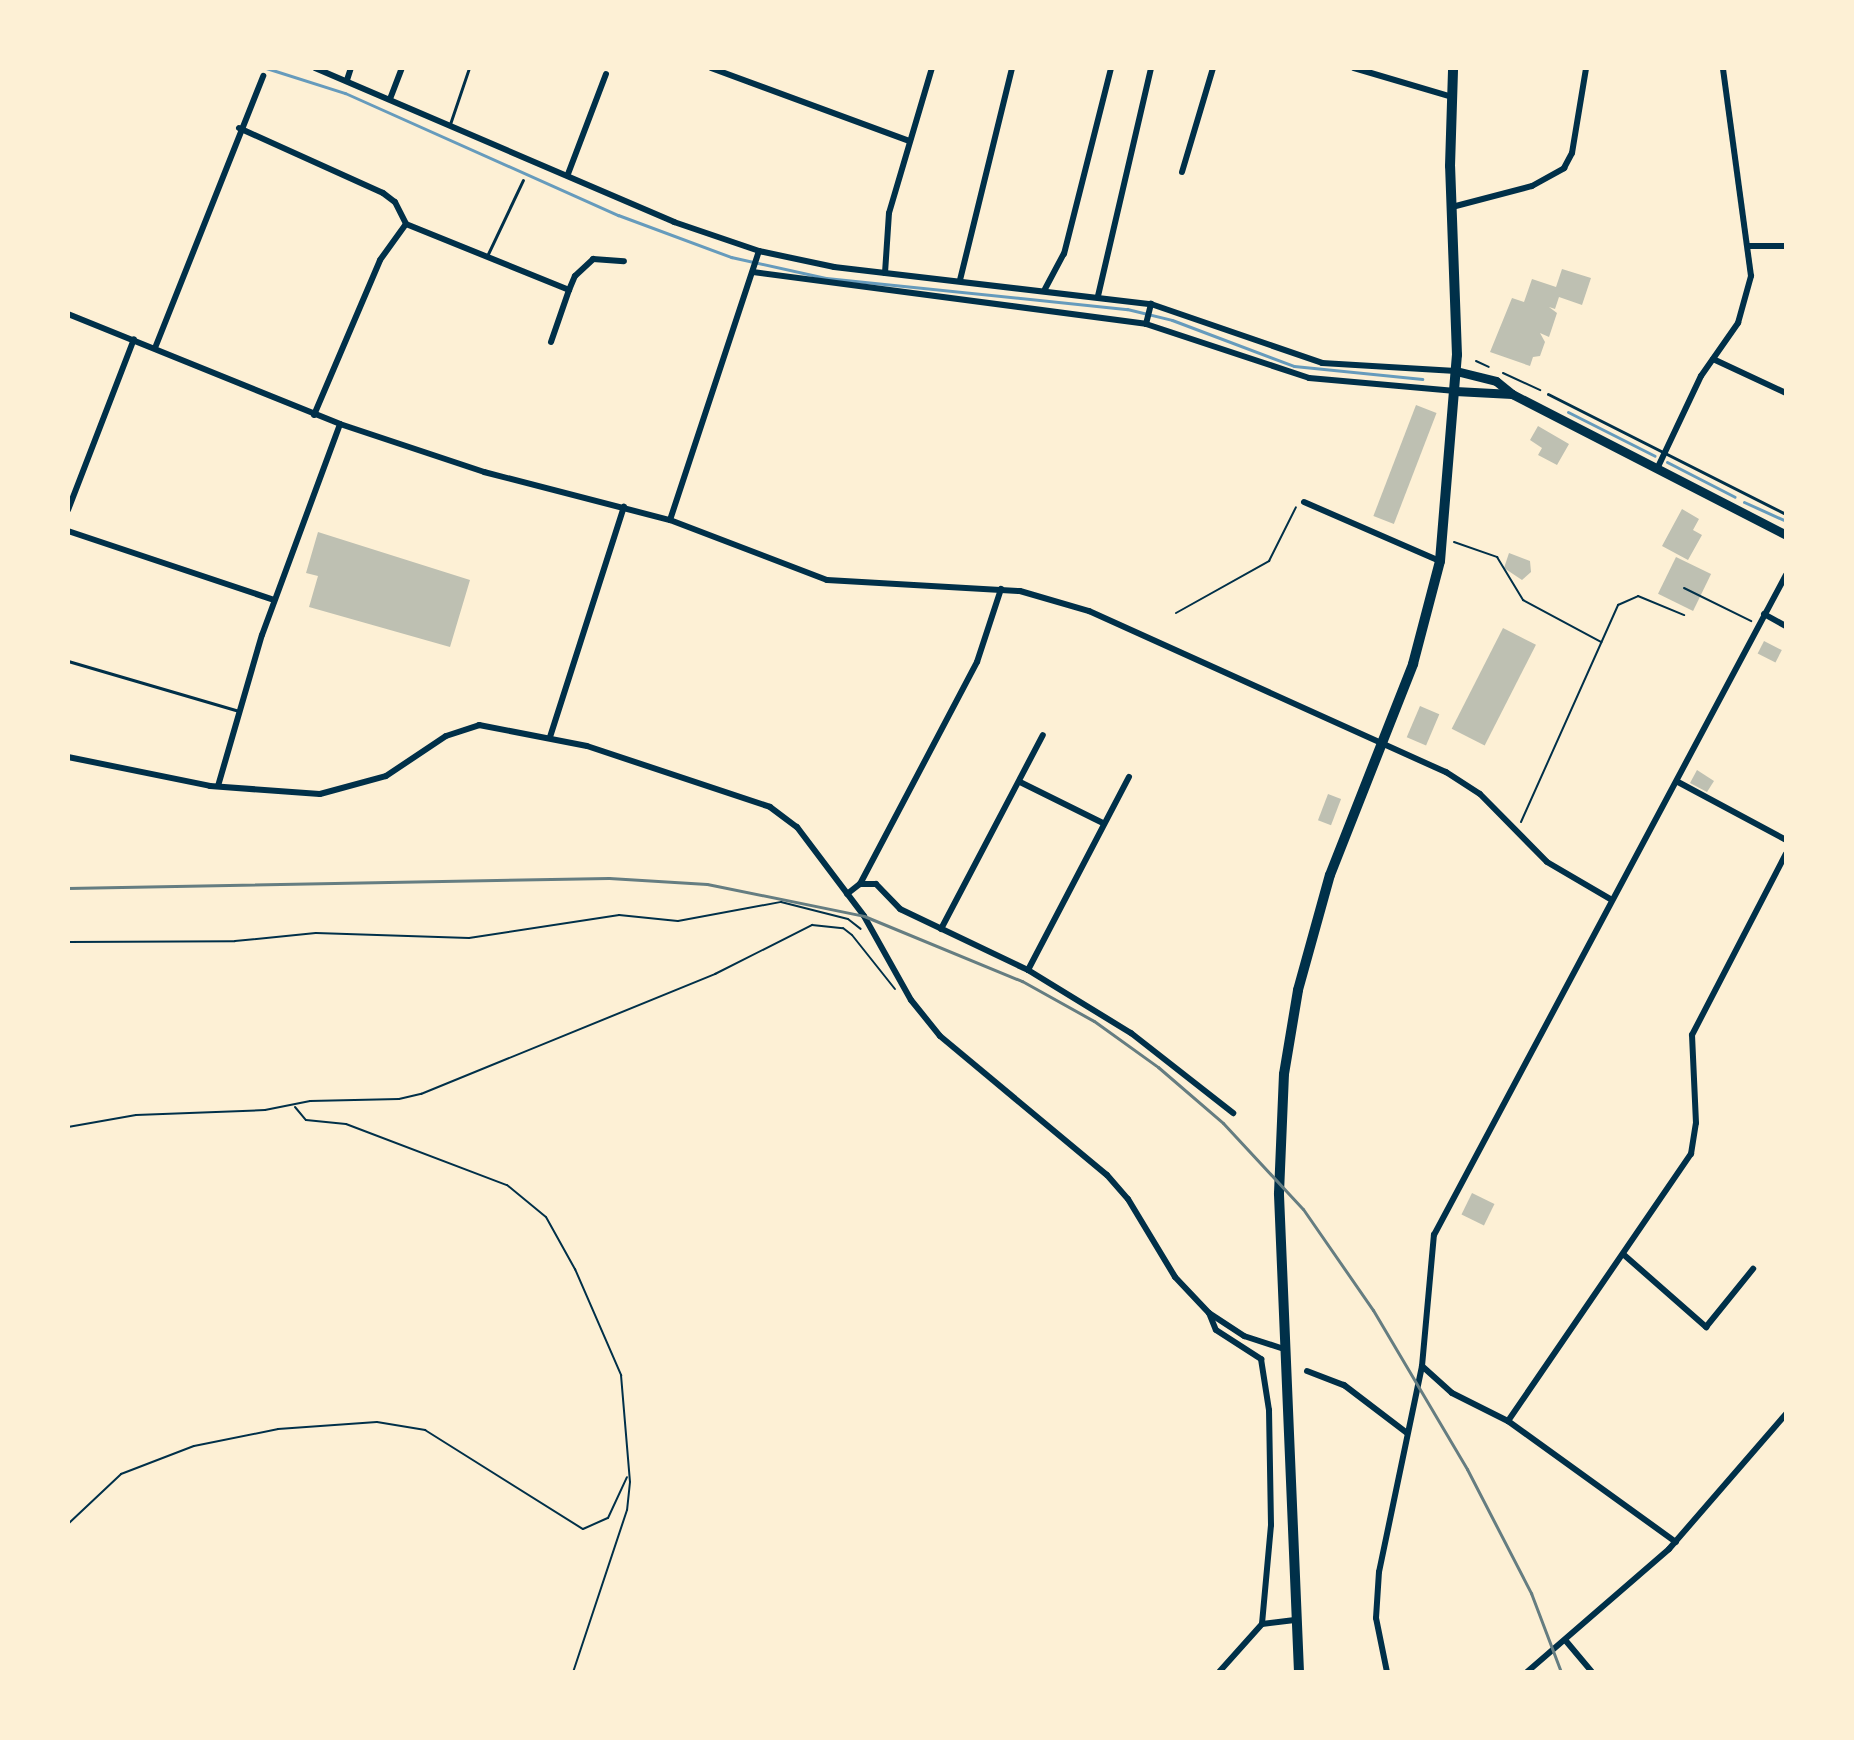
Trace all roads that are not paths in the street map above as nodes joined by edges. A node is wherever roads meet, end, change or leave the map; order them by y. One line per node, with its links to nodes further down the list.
1 (315, 68): 19 (street)
2 (351, 68): 19 (street)
3 (402, 68): 21 (street)
4 (469, 68): 22 (lane)
5 (711, 68): 18 (street)
6 (742, 68): 18 (street)
7 (932, 68): 24 (street)
8 (1012, 68): 37 (street)
9 (1111, 68): 38 (street)
10 (1151, 68): 40 (street)
11 (1213, 68): 25 (street)
12 (1354, 68): 20 (street)
13 (1453, 68): 20 (main road)
14 (1586, 68): 28 (street)
15 (1723, 68): 30 (street)
16 (606, 74): 26 (street)
17 (263, 76): 23 (street)
18 (739, 77): 24 (street)
19 (347, 80): 21 (street)
20 (1452, 97): 28 (main road)
21 (390, 99): 22 (street)
22 (450, 124): 26 (street)
23 (239, 128): 29 (street); 46 (street)
24 (909, 141): 36 (street)
25 (1182, 172)
26 (568, 174): 32 (street)
27 (523, 180): 33 (lane)
28 (1452, 207): 48 (main road)
29 (406, 224): 33 (street); 52 (street)
30 (1748, 246): 31 (street); 47 (street)
31 (1786, 246)
32 (758, 254): 35 (street); 36 (street)
33 (487, 256): 39 (street)
34 (624, 261): 39 (street)
35 (754, 270): 43 (street); 60 (street)
36 (885, 273): 37 (street)
37 (960, 280): 38 (street)
38 (1045, 289): 40 (street)
39 (569, 290): 45 (street)
40 (1098, 296): 41 (street)
41 (1150, 306): 43 (street); 48 (street)
42 (68, 314): 44 (street)
43 (1147, 321): 48 (street)
44 (134, 339): 46 (street); 58 (street)
45 (551, 342)
46 (155, 348): 52 (street)
47 (1713, 359): 49 (street); 54 (street)
48 (1456, 381): 50 (main road); 50 (main road); 63 (main road)
49 (1786, 393)
50 (1512, 394): 55 (main road)
51 (1548, 394): 54 (lane)
52 (314, 415): 53 (street)
53 (340, 424): 57 (street); 66 (street)
54 (1664, 455): 55 (street); 59 (lane)
55 (1657, 469): 62 (main road)
56 (1304, 502): 63 (street)
57 (624, 507): 60 (street); 72 (street)
58 (68, 510)
59 (1786, 514)
60 (670, 520): 65 (street)
61 (68, 531): 66 (street)
62 (1786, 535)
63 (1440, 561): 73 (main road)
64 (1786, 575): 67 (street)
65 (1001, 589): 73 (street); 82 (street)
66 (274, 600): 70 (street)
67 (1764, 614): 68 (street); 77 (street)
68 (1786, 626)
69 (68, 661): 70 (lane)
70 (239, 711): 78 (street)
71 (1043, 735): 76 (street)
72 (550, 737): 78 (street); 83 (street)
73 (1383, 740): 84 (street); 91 (main road)
74 (68, 757): 78 (street)
75 (1129, 777): 79 (street)
76 (1020, 782): 79 (street); 85 (street)
77 (1678, 782): 80 (street); 84 (street)
78 (218, 786)
79 (1103, 823): 86 (street)
80 (1786, 840)
81 (1786, 854): 88 (street)
82 (860, 884): 83 (street); 85 (street)
83 (847, 894): 90 (street)
84 (1612, 900): 92 (street)
85 (941, 929): 86 (street)
86 (1028, 970): 87 (street)
87 (1233, 1113)
88 (1623, 1254): 89 (street); 95 (street)
89 (1753, 1269)
90 (1209, 1313): 91 (street); 99 (street)
91 (1284, 1349): 98 (main road)
92 (1422, 1366): 95 (street); 96 (street)
93 (1307, 1371): 96 (street)
94 (1786, 1414): 97 (street)
95 (1508, 1421): 97 (street)
96 (1407, 1433): 103 (street)
97 (1676, 1542): 100 (street)
98 (1297, 1620): 99 (street); 102 (main road)
99 (1262, 1624): 101 (street)
100 (1566, 1641): 104 (street); 105 (street)
101 (1219, 1672)
102 (1299, 1672)
103 (1387, 1672)
104 (1527, 1672)
105 (1592, 1672)

